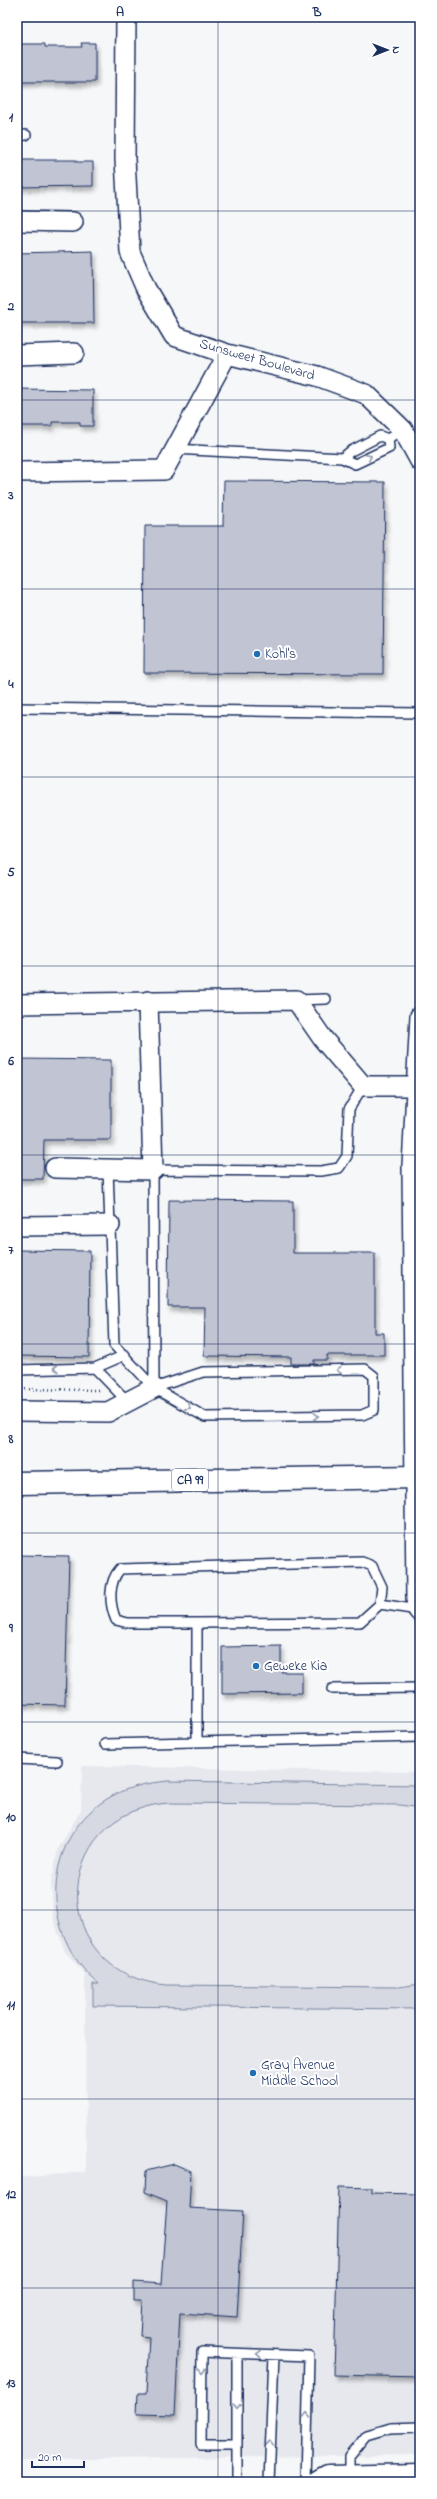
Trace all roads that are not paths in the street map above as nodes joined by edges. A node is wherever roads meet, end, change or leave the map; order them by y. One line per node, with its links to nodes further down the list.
1 (126, 17): 5 (street, Sunsweet Boulevard)
2 (17, 221): 3 (street)
3 (73, 222)
4 (74, 354): 6 (street)
5 (227, 354): 7 (street, Sunsweet Boulevard); 8 (street)
6 (17, 355)
7 (395, 434): 9 (lane); 9 (lane, one-way to 7); 10 (street, Sunsweet Boulevard)
8 (174, 450): 9 (lane); 11 (street)
9 (342, 458)
10 (420, 461)
11 (17, 472)
12 (17, 708): 13 (lane)
13 (420, 713)
14 (326, 999): 16 (lane)
15 (148, 1000): 16 (street); 17 (street); 23 (street)
16 (296, 1000): 19 (street)
17 (17, 1004)
18 (420, 1016): 20 (street)
19 (363, 1086): 20 (street); 23 (lane)
20 (418, 1086): 32 (street)
21 (55, 1168): 22 (street)
22 (108, 1169): 23 (street); 24 (lane)
23 (154, 1170): 29 (lane)
24 (110, 1225): 25 (street); 26 (lane)
25 (17, 1226)
26 (125, 1355): 27 (lane); 29 (lane)
27 (95, 1368): 28 (lane, one-way to 28); 30 (lane)
28 (17, 1370)
29 (154, 1388): 29 (lane, one-way to 29); 30 (street)
30 (128, 1402): 31 (street)
31 (17, 1411)
32 (418, 1477): 33 (main road, CA 99); 35 (street)
33 (17, 1483)
34 (380, 1604): 35 (lane); 36 (lane); 36 (lane)
35 (419, 1611)
36 (197, 1623): 40 (lane)
37 (420, 1688): 38 (lane)
38 (332, 1689)
39 (420, 1737): 40 (lane)
40 (197, 1742): 41 (lane)
41 (106, 1744)
42 (17, 1759): 43 (lane)
43 (58, 1761)
44 (237, 2354): 45 (lane, one-way to 44); 47 (lane, one-way to 47); 47 (lane, one-way to 47)
45 (274, 2355): 51 (lane, one-way to 45); 52 (lane, one-way to 45)
46 (420, 2427): 49 (lane)
47 (236, 2444): 50 (lane)
48 (420, 2475): 49 (main road)
49 (349, 2479): 53 (main road)
50 (237, 2482)
51 (269, 2482)
52 (306, 2482)
53 (320, 2482)

